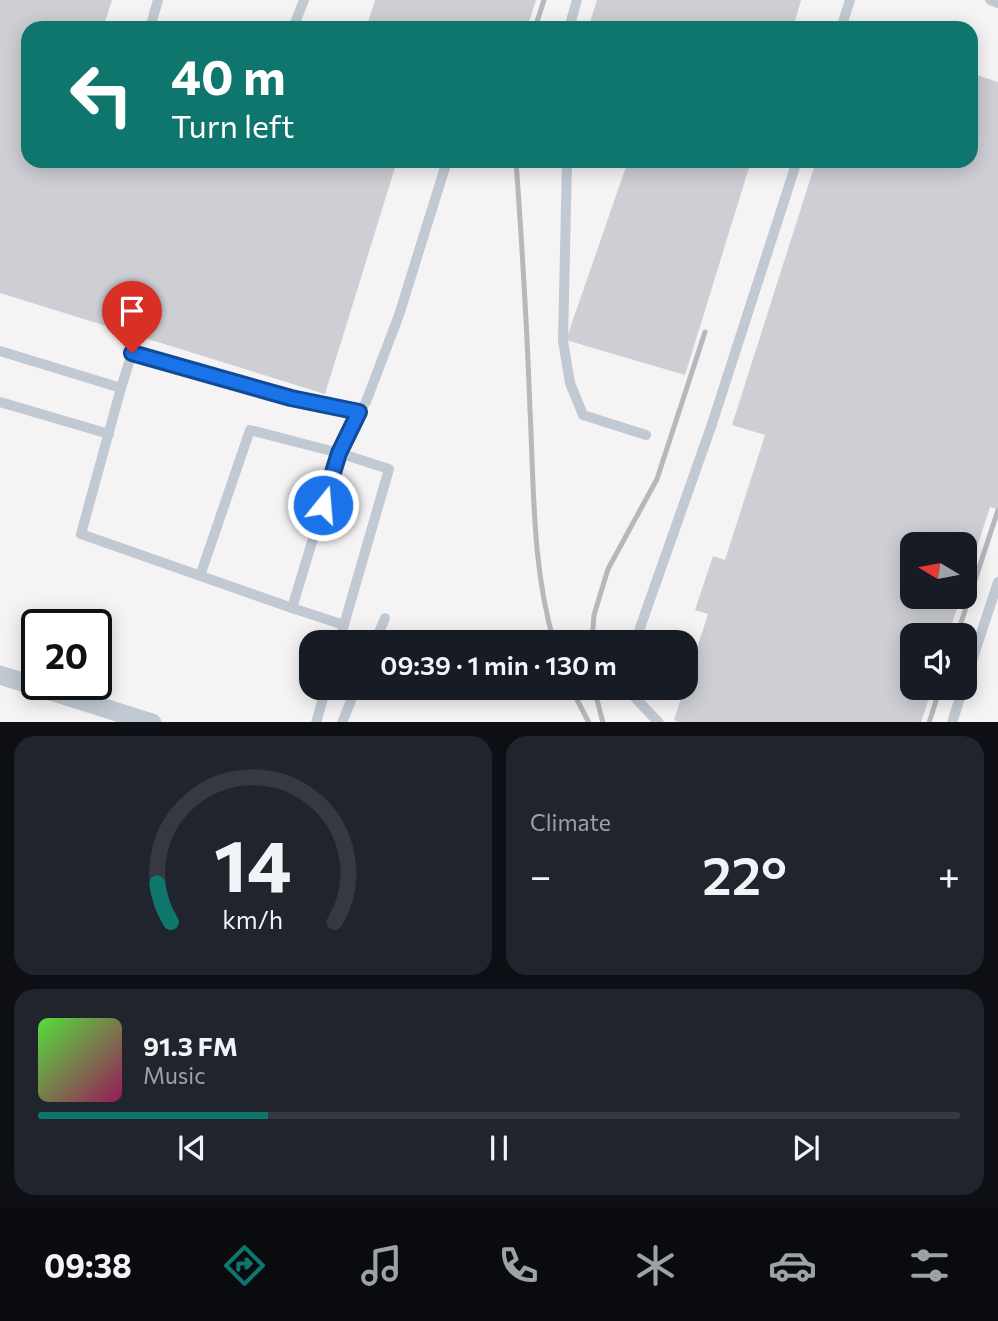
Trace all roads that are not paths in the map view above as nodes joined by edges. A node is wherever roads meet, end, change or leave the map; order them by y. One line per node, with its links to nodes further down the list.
1 (158, 0): 7 (lane)
2 (304, 0): 8 (lane)
3 (577, 0): 9 (lane)
4 (850, 0): 10 (lane)
5 (990, 0): 6 (lane)
6 (998, 2)
7 (152, 21)
8 (296, 21)
9 (571, 21)
10 (843, 21)
11 (445, 168): 17 (lane)
12 (567, 168): 19 (lane)
13 (795, 168): 28 (lane)
14 (0, 351): 15 (lane)
15 (121, 388): 17 (lane); 18 (lane)
16 (0, 402): 18 (lane)
17 (359, 412): 20 (lane)
18 (109, 434): 21 (lane)
19 (646, 435)
20 (339, 453): 21 (lane); 23 (lane); 25 (lane)
21 (200, 576): 23 (lane)
22 (998, 582): 29 (lane)
23 (292, 608): 25 (lane)
24 (385, 618): 27 (lane)
25 (344, 625): 26 (lane)
26 (343, 630)
27 (380, 630)
28 (639, 630)
29 (977, 646)
30 (0, 675): 35 (street)
31 (323, 700): 36 (lane)
32 (351, 700): 37 (lane)
33 (637, 700): 38 (lane)
34 (959, 700): 39 (lane)
35 (149, 722)
36 (316, 722)
37 (342, 722)
38 (658, 722)
39 (952, 722)

